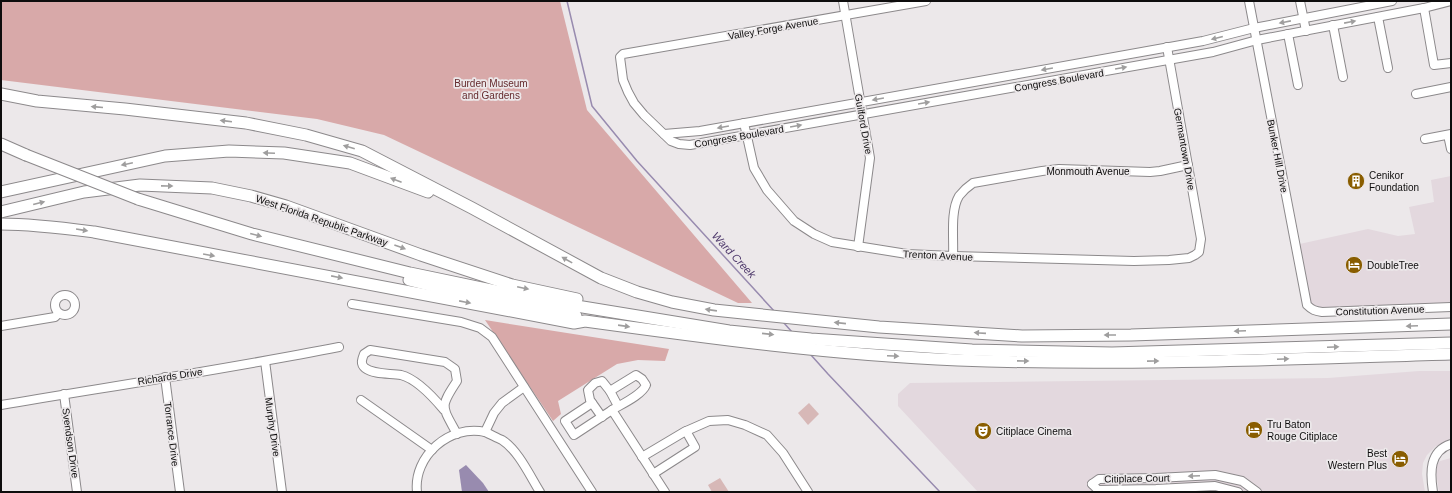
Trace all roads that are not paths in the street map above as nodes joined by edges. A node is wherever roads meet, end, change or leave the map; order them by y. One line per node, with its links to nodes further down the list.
1 (843, 1): 9 (street, Guilford Drive)
2 (926, 1): 9 (street, Valley Forge Avenue)
3 (1249, 1): 13 (street, Bunker Hill Drive)
4 (1300, 1): 11 (street)
5 (1391, 1): 8 (street); 11 (street, Congress Boulevard)
6 (1451, 1): 7 (street, Congress Boulevard)
7 (1424, 8): 8 (street, Congress Boulevard); 19 (street)
8 (1394, 14): 10 (street, Congress Boulevard)
9 (845, 15): 30 (street, Guilford Drive); 34 (street, Valley Forge Avenue)
10 (1378, 17): 12 (street, Congress Boulevard, one-way to 10); 21 (street)
11 (1304, 18): 13 (street, Congress Boulevard, one-way to 13); 14 (street)
12 (1333, 25): 14 (street, Congress Boulevard); 22 (street)
13 (1254, 28): 16 (street, Bunker Hill Drive); 17 (street, Congress Boulevard, one-way to 17)
14 (1306, 31): 15 (street, Congress Boulevard)
15 (1288, 34): 16 (street, Congress Boulevard); 25 (street)
16 (1256, 40): 18 (street, Congress Boulevard); 52 (street, Bunker Hill Drive)
17 (1167, 47): 18 (street, Germantown Drive); 20 (street, Congress Boulevard)
18 (1170, 60): 23 (street, Congress Boulevard, one-way to 18); 41 (street, Germantown Drive)
19 (1451, 63)
20 (1065, 66): 23 (street); 24 (street, Congress Boulevard, one-way to 24)
21 (1388, 68)
22 (1343, 77)
23 (1068, 78): 29 (street, Congress Boulevard)
24 (962, 84): 29 (street); 30 (street, Congress Boulevard, one-way to 30)
25 (1298, 86)
26 (1451, 87): 28 (street)
27 (1, 94): 43 (highway, one-way to 27)
28 (1416, 94)
29 (965, 96): 31 (street, Congress Boulevard, one-way to 29)
30 (860, 102): 31 (street, Guilford Drive); 32 (street, Congress Boulevard)
31 (862, 114): 35 (street, Congress Boulevard, one-way to 31); 46 (street, Guilford Drive)
32 (744, 123): 33 (street, Congress Boulevard, one-way to 33); 35 (street, Trenton Avenue)
33 (699, 131): 34 (street, Congress Boulevard); 38 (street)
34 (664, 134): 38 (street, Congress Boulevard)
35 (746, 134): 38 (street, Congress Boulevard); 46 (street, Trenton Avenue)
36 (1450, 134): 37 (street); 40 (street)
37 (1425, 139)
38 (701, 142)
39 (1, 144): 47 (highway, one-way to 47, bridge)
40 (1451, 149)
41 (1188, 166): 48 (street, Germantown Drive); 49 (street, Monmouth Avenue)
42 (1, 192): 43 (highway, one-way to 42)
43 (472, 208): 56 (highway, one-way to 43)
44 (1, 212): 54 (highway, West Florida Republic Parkway, one-way to 54)
45 (1, 224): 55 (highway, one-way to 55)
46 (858, 247): 49 (street, Trenton Avenue)
47 (306, 248): 54 (highway); 55 (highway)
48 (1199, 252): 49 (street, Trenton Avenue)
49 (954, 256)
50 (352, 304): 63 (street)
51 (1451, 307): 52 (street, Constitution Avenue)
52 (1310, 309)
53 (58, 314): 57 (street)
54 (635, 316): 58 (highway, one-way to 58)
55 (586, 321): 60 (highway, one-way to 60)
56 (1451, 324)
57 (1, 326)
58 (1451, 342)
59 (339, 347): 61 (street, Richards Drive)
60 (1451, 354)
61 (264, 361): 62 (street, Richards Drive); 86 (street, Murphy Drive)
62 (165, 377): 65 (street, Richards Drive); 85 (street, Torrance Drive)
63 (524, 387): 73 (street); 89 (street)
64 (610, 391): 67 (street); 69 (street); 69 (street)
65 (64, 394): 68 (street, Richards Drive); 84 (street, Svendson Drive)
66 (361, 400): 76 (street)
67 (592, 403): 71 (street); 71 (street)
68 (1, 405)
69 (615, 408): 71 (street); 77 (street)
70 (444, 410): 70 (street); 74 (street)
71 (602, 417)
72 (686, 431): 77 (street); 78 (street); 91 (street)
73 (485, 432): 74 (street); 88 (street)
74 (457, 434): 76 (street)
75 (1451, 444): 94 (street)
76 (432, 450): 87 (street)
77 (642, 457): 78 (street)
78 (653, 474): 90 (street)
79 (1221, 476): 80 (street, Citiplace Court, one-way to 80); 81 (street); 93 (street, Citiplace Court)
80 (1156, 478): 82 (street, Citiplace Court); 83 (street)
81 (1219, 487): 83 (street, Citiplace Court); 92 (street, Citiplace Court)
82 (1092, 488): 83 (street, Citiplace Court)
83 (1156, 489)
84 (77, 492)
85 (180, 492)
86 (282, 492)
87 (417, 492)
88 (540, 492)
89 (592, 492)
90 (665, 492)
91 (808, 492)
92 (1238, 492)
93 (1257, 492)
94 (1433, 492)

